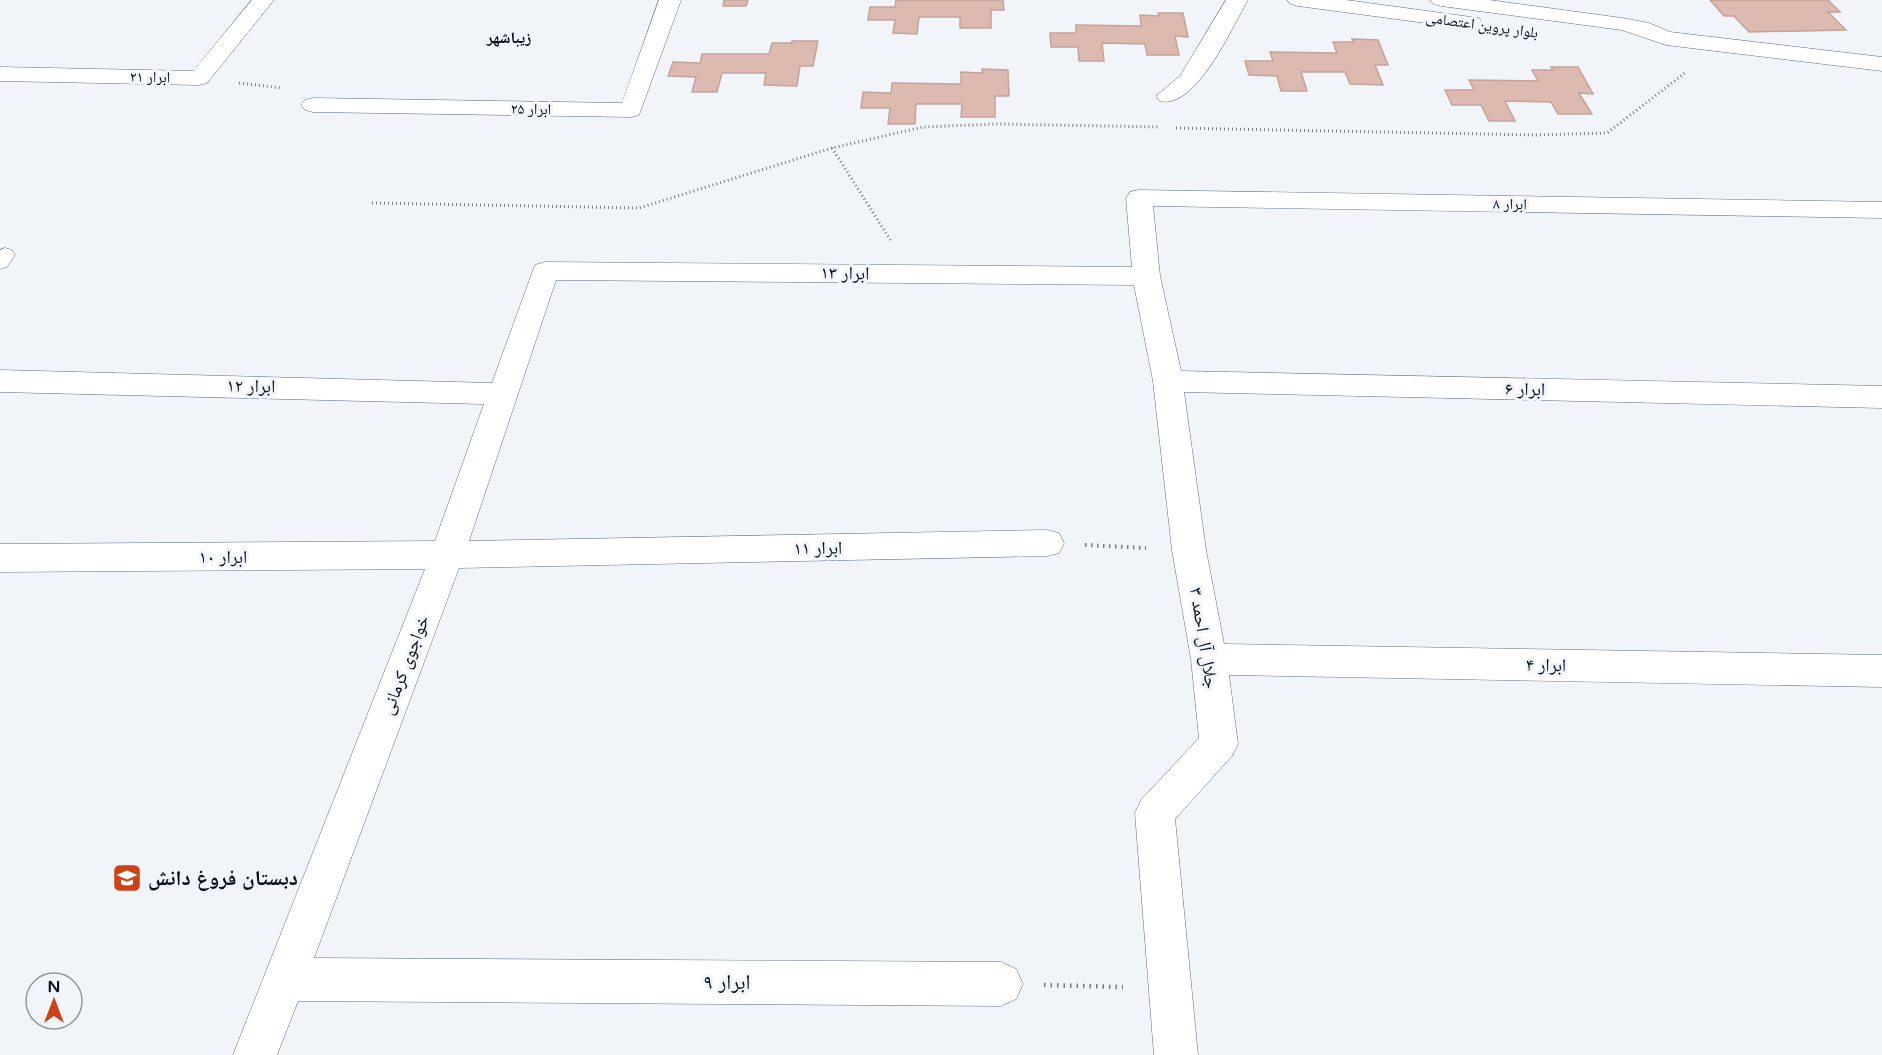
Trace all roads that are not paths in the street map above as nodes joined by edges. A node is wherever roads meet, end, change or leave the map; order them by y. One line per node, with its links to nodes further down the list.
1 (263, 0): 8 (street, ابرار ۲۱)
2 (670, 0): 10 (street, ابرار ۲۵)
3 (1237, 0): 9 (street)
4 (1298, 0): 6 (street, بلوار پروین اعتصامی)
5 (1442, 0): 6 (street)
6 (1666, 38): 7 (street)
7 (1882, 64)
8 (0, 74)
9 (1168, 96)
10 (313, 105)
11 (1139, 198): 12 (street, ابرار ۸); 14 (street, جلال آل احمد ۳)
12 (1882, 210)
13 (545, 271): 14 (street, ابرار ۱۳); 17 (street, خواجوی کرمانی)
14 (1146, 276): 16 (street, جلال آل احمد ۳)
15 (0, 381): 17 (street, ابرار ۱۲)
16 (1167, 381): 18 (street, ابرار ۶); 22 (street, جلال آل احمد ۳)
17 (503, 394): 20 (street, خواجوی کرمانی)
18 (1882, 397)
19 (1047, 543): 20 (street, ابرار ۱۱)
20 (447, 555): 21 (street, ابرار ۱۰); 24 (street, خواجوی کرمانی)
21 (0, 558)
22 (1209, 659): 23 (street, ابرار ۴); 27 (street, جلال آل احمد ۳)
23 (1882, 671)
24 (284, 979): 25 (street, ابرار ۹); 26 (street, خواجوی کرمانی)
25 (1001, 984)
26 (255, 1055)
27 (1176, 1055)

